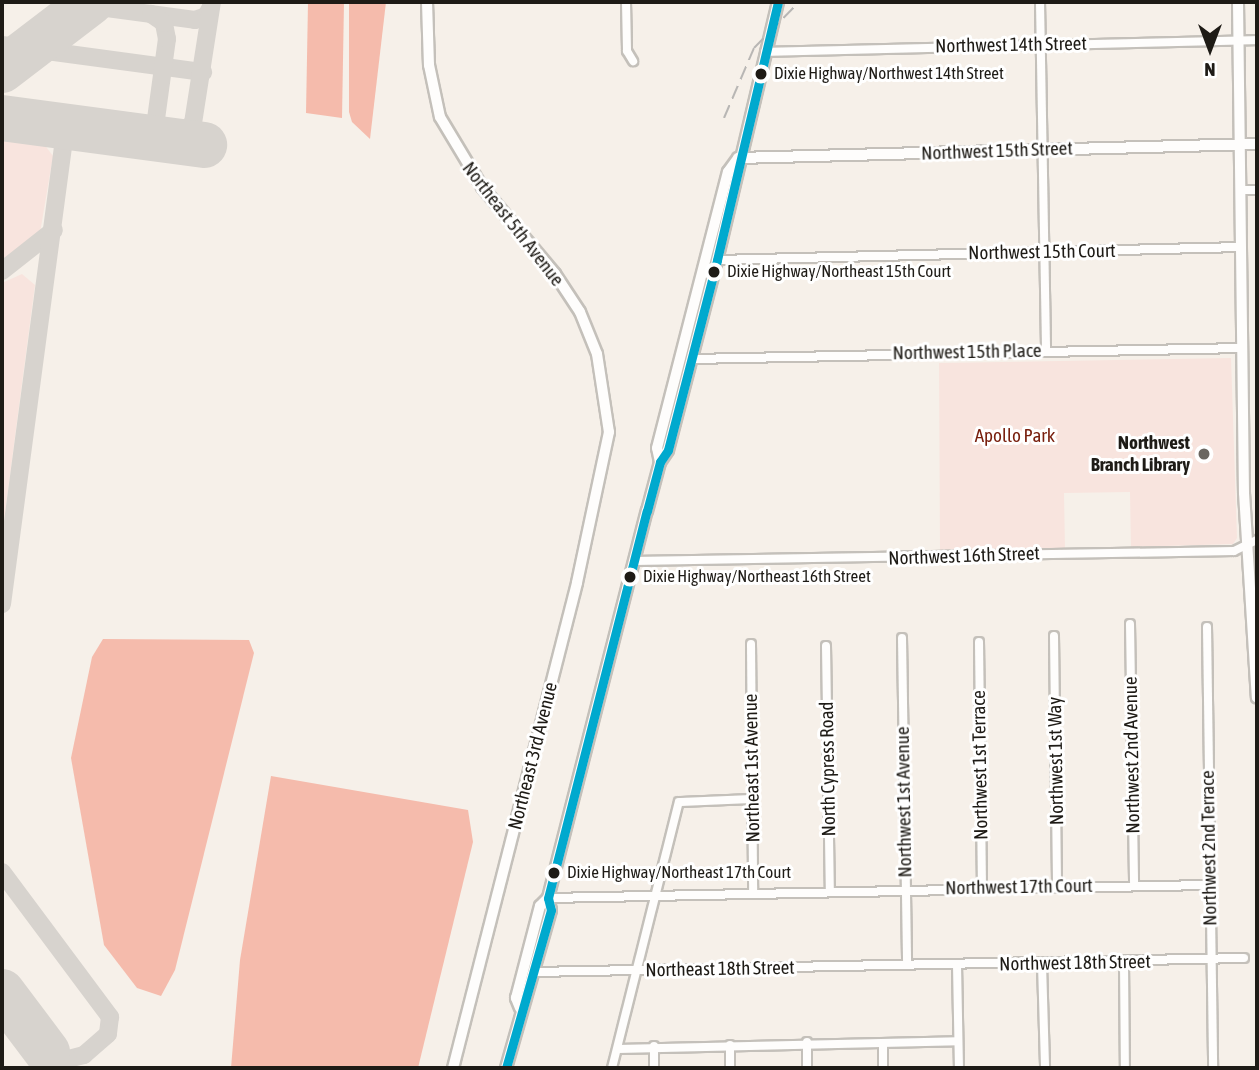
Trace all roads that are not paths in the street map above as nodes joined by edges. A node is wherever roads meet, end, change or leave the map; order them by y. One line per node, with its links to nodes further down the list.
1 (427, 2): 23 (street, Northeast 5th Avenue)
2 (626, 2): 10 (street)
3 (778, 2): 9 (street)
4 (1040, 2): 8 (street)
5 (1238, 2): 6 (street)
6 (1239, 40): 7 (street, Northwest 14th Street); 8 (street, Northwest 14th Street); 12 (street)
7 (1257, 40)
8 (1042, 43): 9 (street, Northwest 14th Street); 13 (street)
9 (765, 52): 14 (street)
10 (633, 61)
11 (1257, 144): 12 (street, Northwest 15th Street)
12 (1239, 145): 13 (street, Northwest 15th Street); 15 (street)
13 (1046, 150): 14 (street, Northwest 15th Street); 18 (street)
14 (738, 158): 19 (street); 24 (street)
15 (1241, 190): 16 (street); 17 (street)
16 (1257, 190)
17 (1241, 247): 18 (street, Northwest 15th Court); 20 (street)
18 (1047, 252): 19 (street, Northwest 15th Court); 21 (street)
19 (717, 260): 22 (street)
20 (1243, 348): 21 (street, Northwest 15th Place); 25 (street)
21 (1046, 350): 22 (street, Northwest 15th Place)
22 (691, 359): 24 (street)
23 (608, 443): 62 (street, Northeast 3rd Avenue)
24 (660, 461): 27 (street)
25 (1252, 520): 26 (street)
26 (1254, 543): 27 (street, Northwest 16th Street); 28 (street)
27 (634, 561): 46 (street)
28 (1255, 603): 36 (street)
29 (1130, 624): 39 (street, Northwest 2nd Avenue)
30 (1207, 627): 38 (street, Northwest 2nd Terrace)
31 (1054, 636): 40 (street, Northwest 1st Way)
32 (902, 638): 42 (street, Northwest 1st Avenue)
33 (979, 642): 41 (street, Northwest 1st Terrace)
34 (751, 644): 37 (street, Northeast 1st Avenue)
35 (826, 646): 43 (street, North Cypress Road)
36 (1257, 694)
37 (753, 799): 44 (street, Northeast 1st Avenue); 45 (street)
38 (1209, 885): 39 (street, Northwest 17th Court); 48 (street, Northwest 2nd Terrace)
39 (1134, 886): 40 (street, Northwest 17th Court)
40 (1057, 887): 41 (street, Northwest 17th Court)
41 (982, 888): 42 (street, Northwest 17th Court)
42 (905, 889): 43 (street, Northwest 17th Court); 51 (street, Northwest 1st Avenue)
43 (830, 891): 44 (street, Northwest 17th Court)
44 (753, 892): 45 (street, Northwest 17th Court)
45 (656, 895): 46 (street, Northwest 17th Court); 53 (street)
46 (548, 898): 54 (street); 55 (street)
47 (1244, 958): 48 (street, Northwest 18th Street)
48 (1211, 959): 49 (street, Northwest 18th Street); 72 (street, Northwest 2nd Terrace)
49 (1124, 962): 50 (street, Northwest 18th Street); 71 (street)
50 (1042, 964): 52 (street, Northwest 18th Street); 70 (street)
51 (906, 965): 52 (street, Northwest 18th Street); 53 (street, Northeast 18th Street)
52 (957, 965): 56 (street)
53 (636, 970): 54 (street, Northeast 18th Street); 61 (street)
54 (534, 972): 55 (street)
55 (520, 1008): 63 (street)
56 (958, 1041): 58 (street); 69 (street)
57 (807, 1042): 58 (street); 59 (street); 67 (street)
58 (883, 1043): 68 (street)
59 (730, 1045): 60 (street); 66 (street)
60 (654, 1046): 61 (street); 65 (street)
61 (618, 1049): 64 (street)
62 (453, 1068)
63 (506, 1068)
64 (612, 1068)
65 (654, 1068)
66 (730, 1068)
67 (807, 1068)
68 (883, 1068)
69 (959, 1068)
70 (1045, 1068)
71 (1125, 1068)
72 (1213, 1068)

